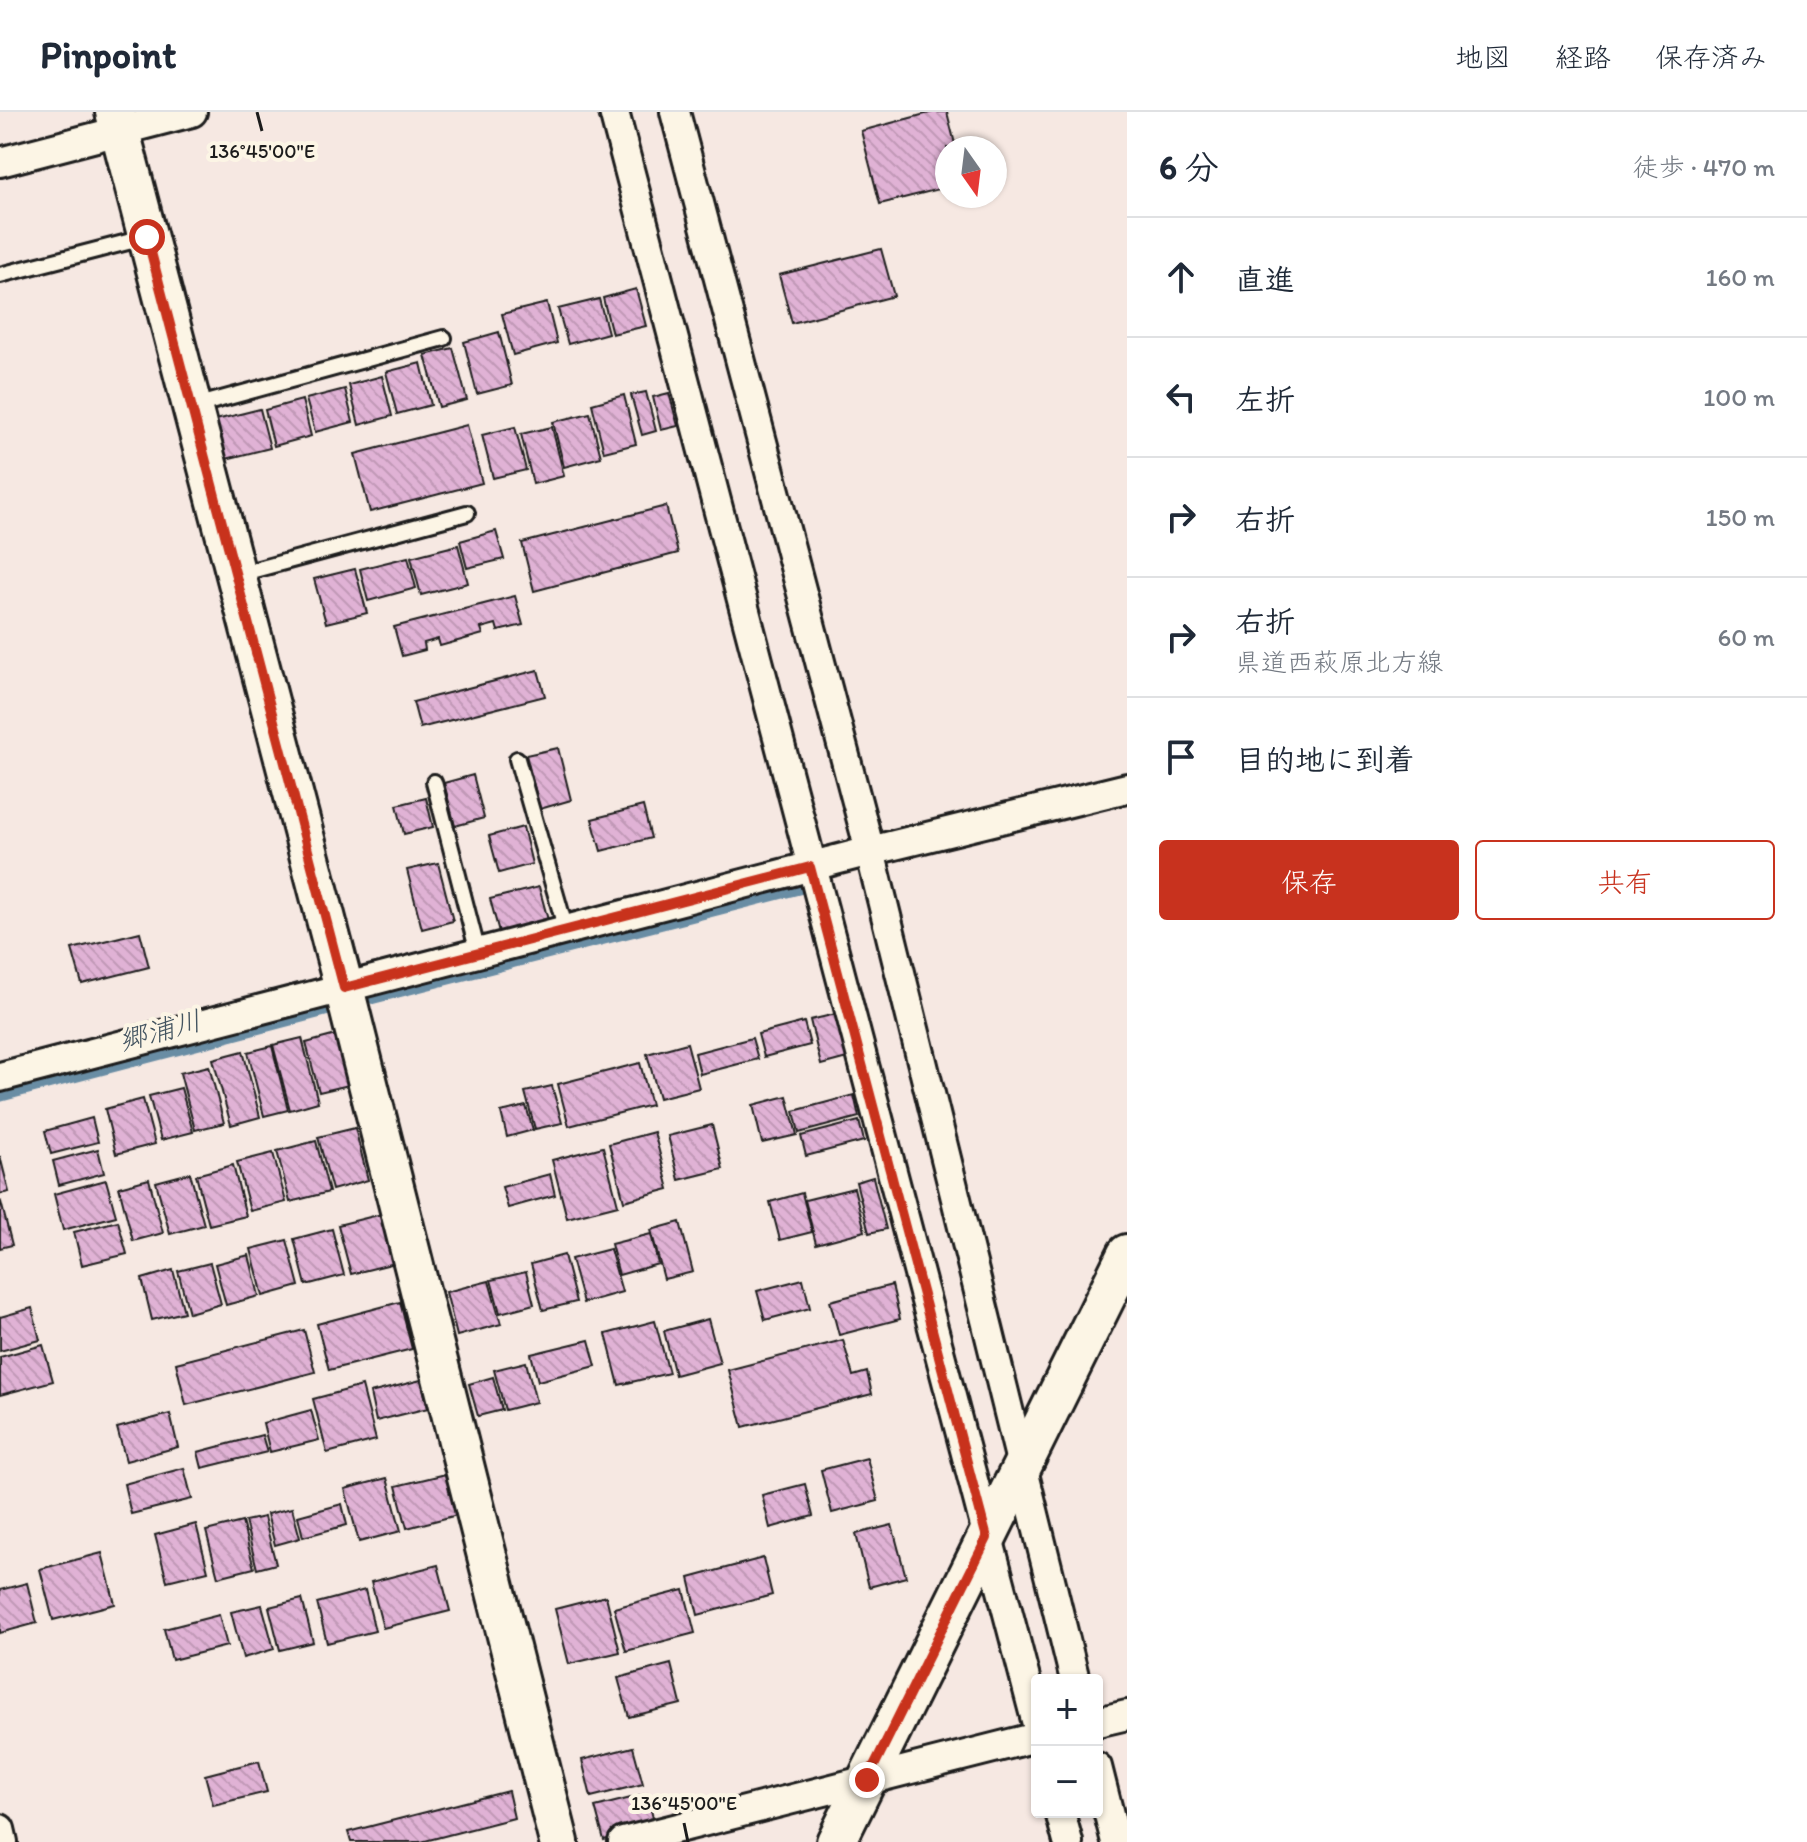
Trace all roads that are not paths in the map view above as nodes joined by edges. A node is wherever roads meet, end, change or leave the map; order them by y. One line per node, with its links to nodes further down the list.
1 (192, 112): 4 (street)
2 (614, 112): 16 (street)
3 (675, 112): 15 (street)
4 (117, 122): 5 (street); 6 (street)
5 (0, 162)
6 (147, 237): 7 (lane); 9 (street)
7 (0, 275)
8 (444, 338): 9 (lane)
9 (192, 407): 11 (street)
10 (467, 513): 11 (lane)
11 (236, 575): 19 (street)
12 (517, 759): 17 (lane)
13 (434, 782): 18 (lane)
14 (1127, 788): 15 (street)
15 (870, 851): 16 (street); 22 (street)
16 (810, 867): 17 (street); 23 (street)
17 (566, 930): 18 (street)
18 (478, 953): 19 (street)
19 (344, 988): 20 (street); 34 (street)
20 (0, 1077)
21 (1127, 1254): 22 (street)
22 (1022, 1470): 23 (street); 24 (street)
23 (987, 1538): 25 (street); 29 (street)
24 (1073, 1674)
25 (1031, 1702)
26 (1127, 1715): 27 (street)
27 (1103, 1721)
28 (1031, 1739): 29 (street)
29 (867, 1780): 35 (street); 36 (street)
30 (1103, 1791): 38 (street)
31 (1062, 1818): 37 (street)
32 (0, 1829): 33 (street)
33 (3, 1842)
34 (559, 1842)
35 (623, 1842)
36 (836, 1842)
37 (1068, 1842)
38 (1116, 1842)

